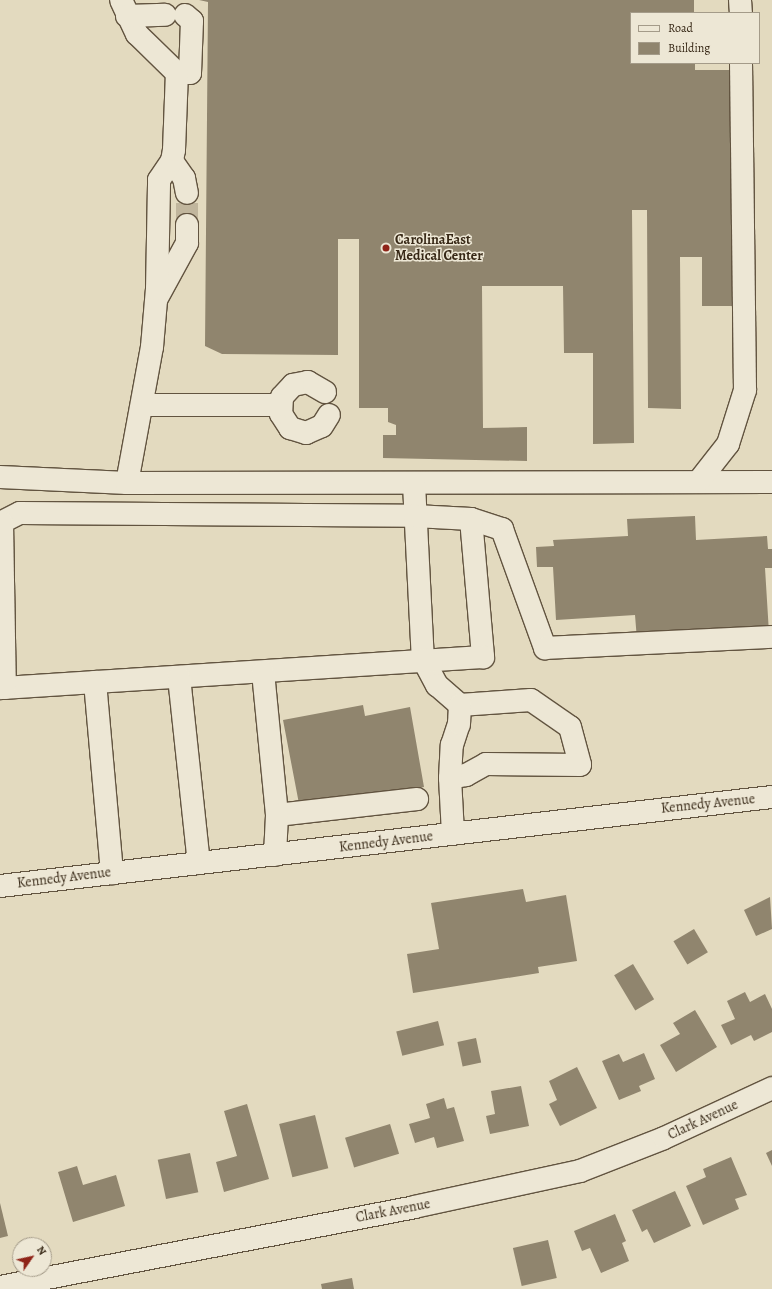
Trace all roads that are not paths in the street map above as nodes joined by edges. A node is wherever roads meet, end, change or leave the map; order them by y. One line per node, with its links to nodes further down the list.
1 (740, 0): 3 (street)
2 (124, 8): 5 (street); 5 (street)
3 (740, 12)
4 (741, 64): 15 (street)
5 (177, 73): 6 (street)
6 (172, 161): 7 (street); 9 (street)
7 (187, 193)
8 (187, 225): 9 (street)
9 (156, 300): 11 (street)
10 (325, 392): 12 (street)
11 (143, 405): 12 (street); 17 (street)
12 (280, 405): 13 (street)
13 (329, 415)
14 (0, 477): 17 (street)
15 (699, 481): 16 (street); 18 (street)
16 (772, 482)
17 (126, 483): 18 (street)
18 (414, 484): 19 (street)
19 (415, 516): 20 (street); 21 (street); 23 (street)
20 (472, 519): 22 (street); 23 (street)
21 (1, 523): 27 (street)
22 (772, 637)
23 (423, 659): 24 (street); 28 (street)
24 (263, 672): 25 (street); 32 (street)
25 (179, 677): 26 (street); 35 (street)
26 (95, 682): 27 (street); 36 (street)
27 (2, 688)
28 (460, 705): 29 (street); 29 (street)
29 (450, 778): 33 (street)
30 (772, 797): 33 (street, Kennedy Avenue)
31 (417, 799): 32 (street)
32 (278, 815): 34 (street)
33 (452, 834): 34 (street, Kennedy Avenue)
34 (275, 855): 35 (street, Kennedy Avenue)
35 (199, 863): 36 (street, Kennedy Avenue)
36 (112, 873): 37 (street, Kennedy Avenue)
37 (0, 886)
38 (772, 1088): 39 (street, Clark Avenue)
39 (0, 1287)

